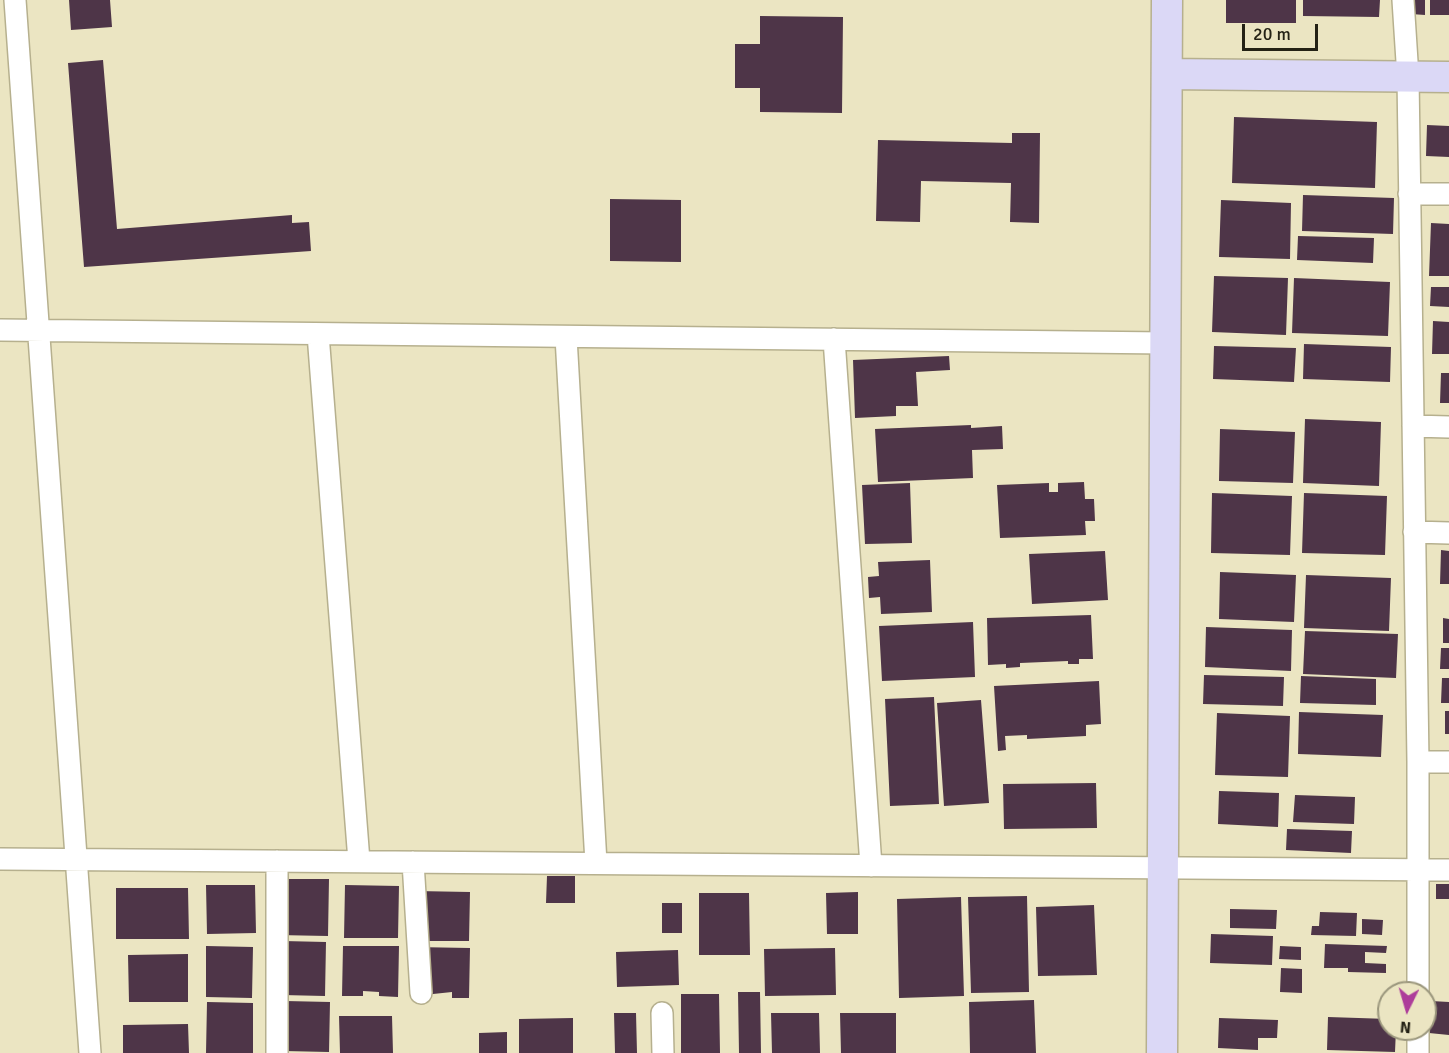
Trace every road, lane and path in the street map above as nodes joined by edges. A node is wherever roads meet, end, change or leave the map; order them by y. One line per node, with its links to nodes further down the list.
1 (15, 0): 10 (street)
2 (1167, 0): 4 (street)
3 (1403, 0): 5 (street)
4 (1167, 74): 5 (street); 14 (street)
5 (1408, 77): 6 (street); 7 (street)
6 (1449, 77)
7 (1409, 194): 8 (street); 15 (street)
8 (1449, 194)
9 (0, 330): 10 (street)
10 (39, 331): 11 (street); 22 (street)
11 (318, 334): 12 (street); 24 (street)
12 (566, 337): 13 (street); 26 (street)
13 (834, 339): 14 (street); 27 (street)
14 (1166, 343): 28 (street)
15 (1413, 426): 16 (street); 17 (street)
16 (1449, 427)
17 (1414, 532): 18 (street); 19 (street)
18 (1449, 533)
19 (1418, 762): 20 (street); 29 (street)
20 (1449, 762)
21 (0, 858): 22 (street)
22 (76, 859): 23 (street); 34 (street)
23 (277, 861): 24 (street); 35 (street)
24 (359, 861): 25 (street)
25 (413, 862): 26 (street); 32 (street)
26 (596, 863): 27 (street)
27 (871, 866): 28 (street)
28 (1163, 868): 29 (street); 37 (street)
29 (1419, 870): 30 (street); 31 (street)
30 (1449, 870)
31 (1418, 981)
32 (421, 993)
33 (662, 1012): 36 (street)
34 (90, 1053)
35 (277, 1053)
36 (663, 1053)
37 (1162, 1053)

